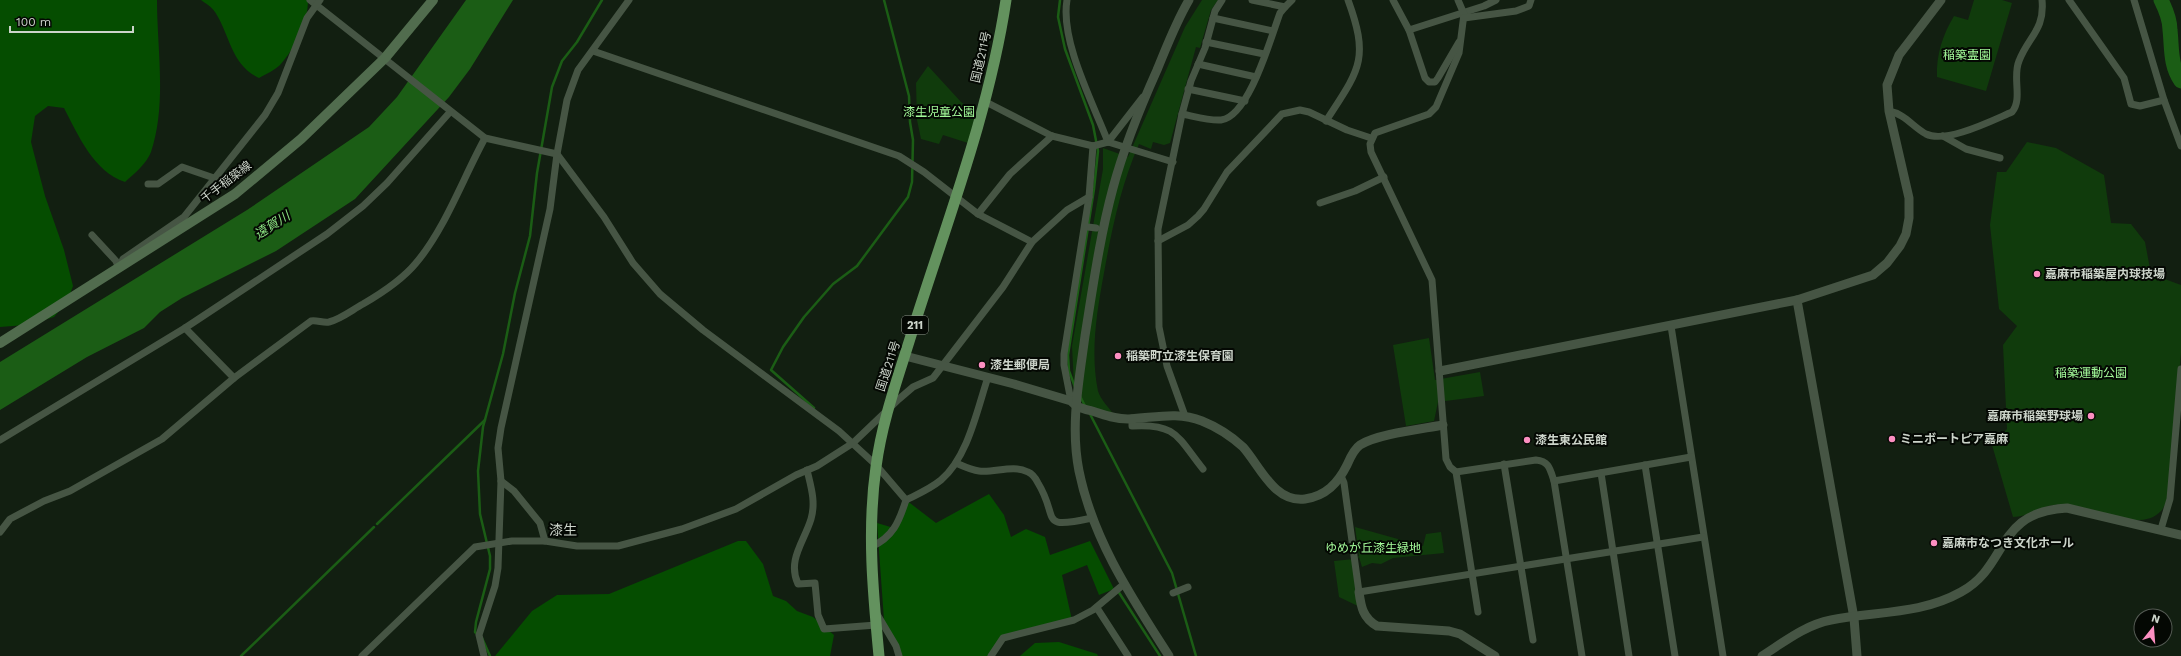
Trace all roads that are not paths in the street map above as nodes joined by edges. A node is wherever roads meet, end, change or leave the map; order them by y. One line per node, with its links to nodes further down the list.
1 (310, 0): 18 (street)
2 (433, 0): 29 (main road, 千手稲築線)
3 (629, 0): 27 (street)
4 (1006, 0): 36 (highway, 国道211号 / 211)
5 (1067, 0): 45 (street)
6 (1189, 0): 33 (street)
7 (1222, 0): 22 (street)
8 (1252, 0): 20 (street)
9 (1292, 0): 20 (street)
10 (1348, 0): 40 (street)
11 (1393, 0): 23 (street)
12 (1496, 0): 23 (street)
13 (1531, 0): 21 (street)
14 (1941, 0): 38 (street)
15 (2042, 0): 42 (street)
16 (2069, 0): 34 (street)
17 (2134, 0): 34 (street)
18 (318, 3): 29 (street); 53 (street)
19 (1459, 3): 21 (street)
20 (1285, 7): 24 (street)
21 (1464, 16): 25 (street)
22 (1213, 18): 24 (street); 26 (street)
23 (1409, 30): 25 (street)
24 (1273, 31): 28 (street)
25 (1462, 37): 44 (street)
26 (1206, 42): 28 (street); 30 (street)
27 (593, 51): 49 (street); 56 (street)
28 (1264, 54): 31 (street)
29 (387, 60): 37 (street); 64 (main road, 千手稲築線)
30 (1198, 64): 31 (street); 32 (street)
31 (1256, 77): 35 (street)
32 (1188, 89): 35 (street); 39 (street)
33 (1147, 93): 45 (street); 48 (street)
34 (2164, 100): 47 (street)
35 (1245, 101): 39 (street)
36 (984, 102): 41 (street); 56 (highway, 国道211号 / 211)
37 (448, 110): 43 (street); 67 (street)
38 (1889, 111): 42 (street); 65 (street)
39 (1182, 114): 51 (street)
40 (1326, 121): 44 (street); 62 (street)
41 (1052, 136): 46 (street); 58 (street)
42 (1943, 136): 50 (street)
43 (485, 138): 49 (street); 74 (street)
44 (1371, 138): 52 (street)
45 (1108, 142): 46 (street); 48 (street)
46 (1094, 146): 55 (street)
47 (2181, 146)
48 (1125, 147): 51 (street); 75 (street)
49 (557, 154): 81 (street); 92 (street)
50 (2000, 158)
51 (1173, 162): 62 (street)
52 (1384, 177): 57 (street); 72 (street)
53 (214, 178): 54 (street); 64 (street)
54 (148, 184)
55 (1089, 196): 63 (street); 75 (street)
56 (955, 198): 58 (street); 69 (highway, 国道211号 / 211)
57 (1320, 203)
58 (978, 214): 63 (street)
59 (1088, 227): 60 (street)
60 (1096, 228)
61 (92, 235): 64 (street)
62 (1158, 241): 77 (street)
63 (1032, 242): 70 (street)
64 (119, 268): 68 (main road, 千手稲築線)
65 (1797, 300): 66 (street); 115 (street)
66 (1671, 326): 72 (street); 82 (street)
67 (185, 328): 74 (street); 80 (street)
68 (0, 343)
69 (905, 356): 70 (street); 76 (highway, 国道211号 / 211)
70 (943, 366): 73 (street); 76 (street)
71 (2181, 369): 96 (street)
72 (1440, 371): 79 (street)
73 (988, 377): 75 (street); 83 (street)
74 (234, 378): 97 (street)
75 (1073, 404): 78 (street); 95 (street)
76 (888, 409): 81 (street); 85 (highway, 国道211号 / 211)
77 (1185, 416): 78 (street); 91 (street)
78 (1132, 418): 87 (street)
79 (1442, 425): 89 (street); 91 (street)
80 (0, 440)
81 (853, 443): 85 (street); 88 (street)
82 (1691, 457): 86 (street); 99 (street)
83 (956, 463): 94 (street); 95 (street)
84 (1504, 464): 89 (street); 93 (street); 106 (street)
85 (876, 465): 94 (street); 103 (highway, 国道211号 / 211)
86 (1645, 466): 90 (street); 102 (street)
87 (1203, 469)
88 (807, 470): 100 (street); 116 (street)
89 (1456, 472): 107 (street)
90 (1601, 473): 93 (street); 104 (street)
91 (1341, 476): 111 (street)
92 (500, 481): 100 (street); 101 (street)
93 (1554, 481): 105 (street)
94 (906, 500): 103 (street)
95 (1092, 518): 108 (street)
96 (2161, 530): 98 (street); 115 (street)
97 (0, 532)
98 (2181, 535)
99 (1703, 537): 102 (street); 129 (street)
100 (545, 542): 101 (street)
101 (498, 543): 118 (street); 119 (street)
102 (1658, 544): 104 (street); 128 (street)
103 (871, 548): 113 (highway, 国道211号 / 211)
104 (1613, 551): 105 (street); 127 (street)
105 (1567, 559): 106 (street); 126 (street)
106 (1521, 566): 107 (street); 117 (street)
107 (1472, 574): 111 (street); 114 (street)
108 (1124, 584): 112 (street); 124 (street)
109 (1188, 587): 110 (street)
110 (1173, 592)
111 (1359, 592): 125 (street)
112 (1097, 608): 122 (street); 123 (street)
113 (874, 610): 116 (highway, 国道211号 / 211); 121 (street)
114 (1478, 612)
115 (1854, 618): 130 (street); 131 (street)
116 (876, 625): 120 (highway, 国道211号 / 211)
117 (1533, 640)
118 (362, 656)
119 (484, 656)
120 (879, 656)
121 (899, 656)
122 (991, 656)
123 (1128, 656)
124 (1169, 656)
125 (1495, 656)
126 (1582, 656)
127 (1629, 656)
128 (1675, 656)
129 (1723, 656)
130 (1762, 656)
131 (1857, 656)

